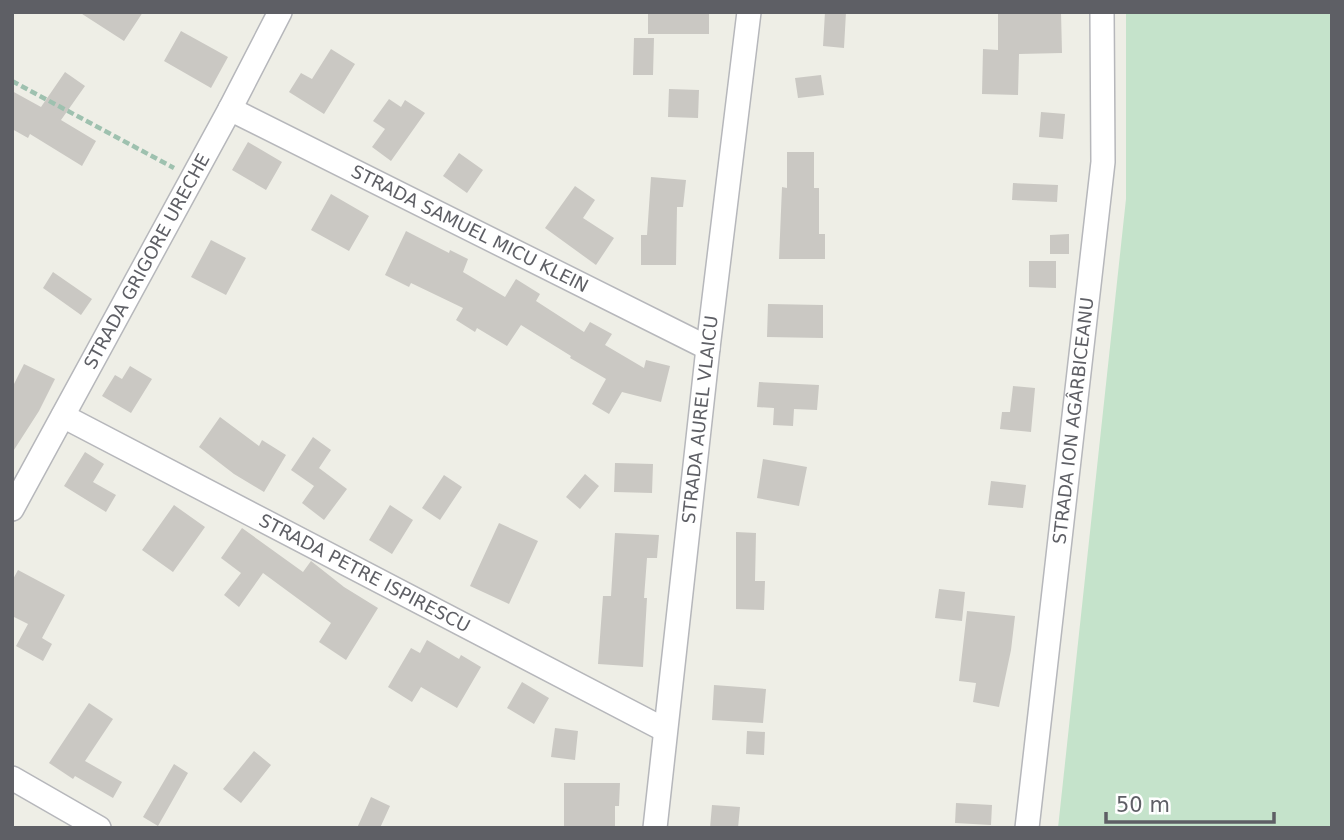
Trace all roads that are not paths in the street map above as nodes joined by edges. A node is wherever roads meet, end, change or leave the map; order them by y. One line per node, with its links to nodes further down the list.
1 (280, 12): 4 (street, STRADA GRIGORE URECHE)
2 (749, 12): 5 (street, STRADA AUREL VLAICU)
3 (1102, 12): 12 (street, STRADA ION AGÂRBICEANU)
4 (230, 109): 5 (street, STRADA SAMUEL MICU KLEIN); 6 (street, STRADA GRIGORE URECHE)
5 (708, 348): 8 (street, STRADA AUREL VLAICU)
6 (63, 416): 7 (street, STRADA GRIGORE URECHE); 8 (street, STRADA PETRE ISPIRESCU)
7 (12, 509)
8 (665, 730): 11 (street, STRADA AUREL VLAICU)
9 (12, 778): 10 (street)
10 (99, 828)
11 (655, 828)
12 (1027, 828)

